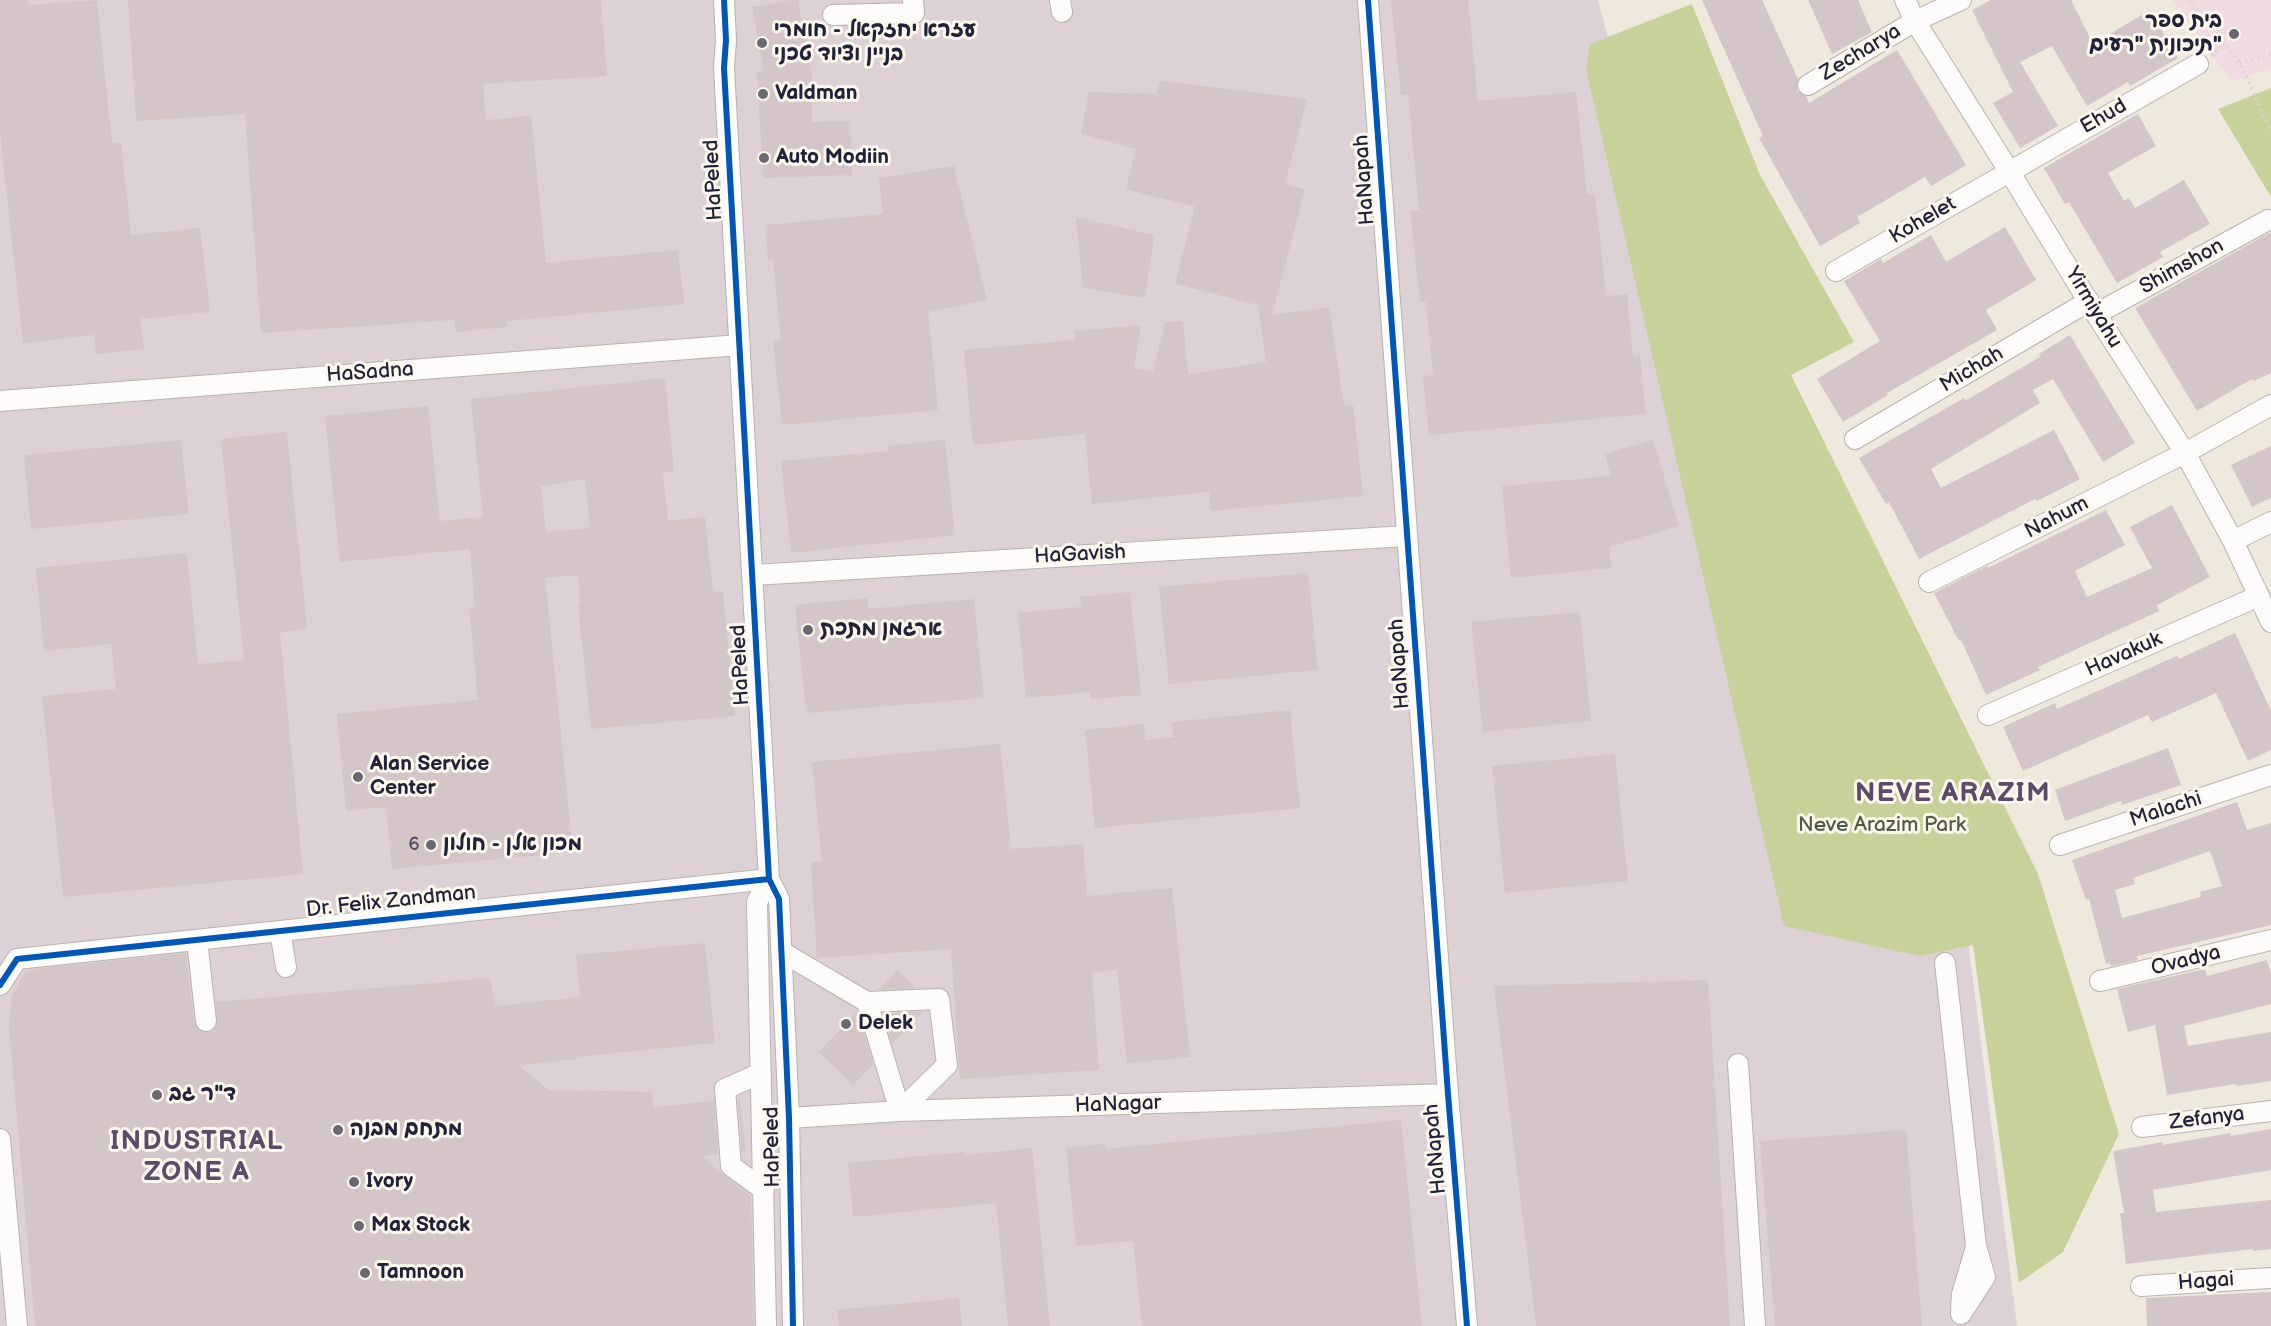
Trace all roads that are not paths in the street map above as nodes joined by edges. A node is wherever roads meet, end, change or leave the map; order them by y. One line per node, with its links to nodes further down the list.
1 (714, 0): 10 (street, HaPeled)
2 (724, 0): 10 (street, HaPeled)
3 (913, 0): 7 (street)
4 (1368, 0): 22 (street, HaNapah)
5 (1905, 0): 8 (street, Yirmiyahu)
6 (1962, 0): 8 (street, Zecharya)
7 (833, 15)
8 (1915, 21): 11 (street, Zecharya); 12 (street, Yirmiyahu)
9 (2198, 64): 12 (street, Ehud)
10 (724, 68): 16 (street, HaPeled)
11 (1808, 85)
12 (2009, 171): 14 (street, Kohelet); 15 (street, Yirmiyahu)
13 (2268, 220): 15 (street, Shimshon)
14 (1836, 271)
15 (2092, 308): 19 (street, Michah); 20 (street, Yirmiyahu)
16 (740, 345): 17 (street, HaSadna); 24 (street, HaPeled)
17 (0, 401)
18 (2271, 405): 20 (street, Nahum)
19 (1855, 439)
20 (2185, 453): 23 (street, Yirmiyahu); 25 (street, Nahum)
21 (2271, 522): 23 (street)
22 (1407, 536): 24 (street, HaGavish); 44 (street, HaNapah)
23 (2233, 540): 26 (street, Yirmiyahu)
24 (753, 575): 31 (street, HaPeled)
25 (1929, 582)
26 (2259, 596): 27 (street, Yirmiyahu); 28 (street, Havakuk)
27 (2271, 622)
28 (1989, 715)
29 (2271, 775): 30 (street, Malachi)
30 (2060, 845)
31 (769, 879): 32 (street, Dr. Felix Zandman); 35 (street, HaPeled); 43 (street, HaPeled)
32 (280, 931): 33 (street, Dr. Felix Zandman); 37 (street)
33 (197, 940): 39 (street, Dr. Felix Zandman); 41 (street)
34 (2271, 940): 38 (street, Ovadya)
35 (782, 952): 40 (street); 47 (street, HaPeled)
36 (1945, 963): 53 (street)
37 (286, 967)
38 (2100, 981)
39 (0, 985)
40 (867, 1002): 46 (street); 46 (street)
41 (206, 1021)
42 (1738, 1064): 58 (street)
43 (761, 1073): 50 (street, HaPeled); 50 (street)
44 (1448, 1094): 46 (street, HaNagar); 57 (street, HaNapah)
45 (2271, 1111): 48 (street, Zefanya)
46 (900, 1112): 47 (street, HaNagar)
47 (789, 1118): 56 (street, HaPeled)
48 (2142, 1127)
49 (0, 1140): 54 (street)
50 (764, 1190): 55 (street, HaPeled)
51 (2271, 1278): 52 (street, Hagai)
52 (2141, 1286)
53 (1961, 1320)
54 (17, 1326)
55 (766, 1326)
56 (793, 1326)
57 (1467, 1326)
58 (1755, 1326)

